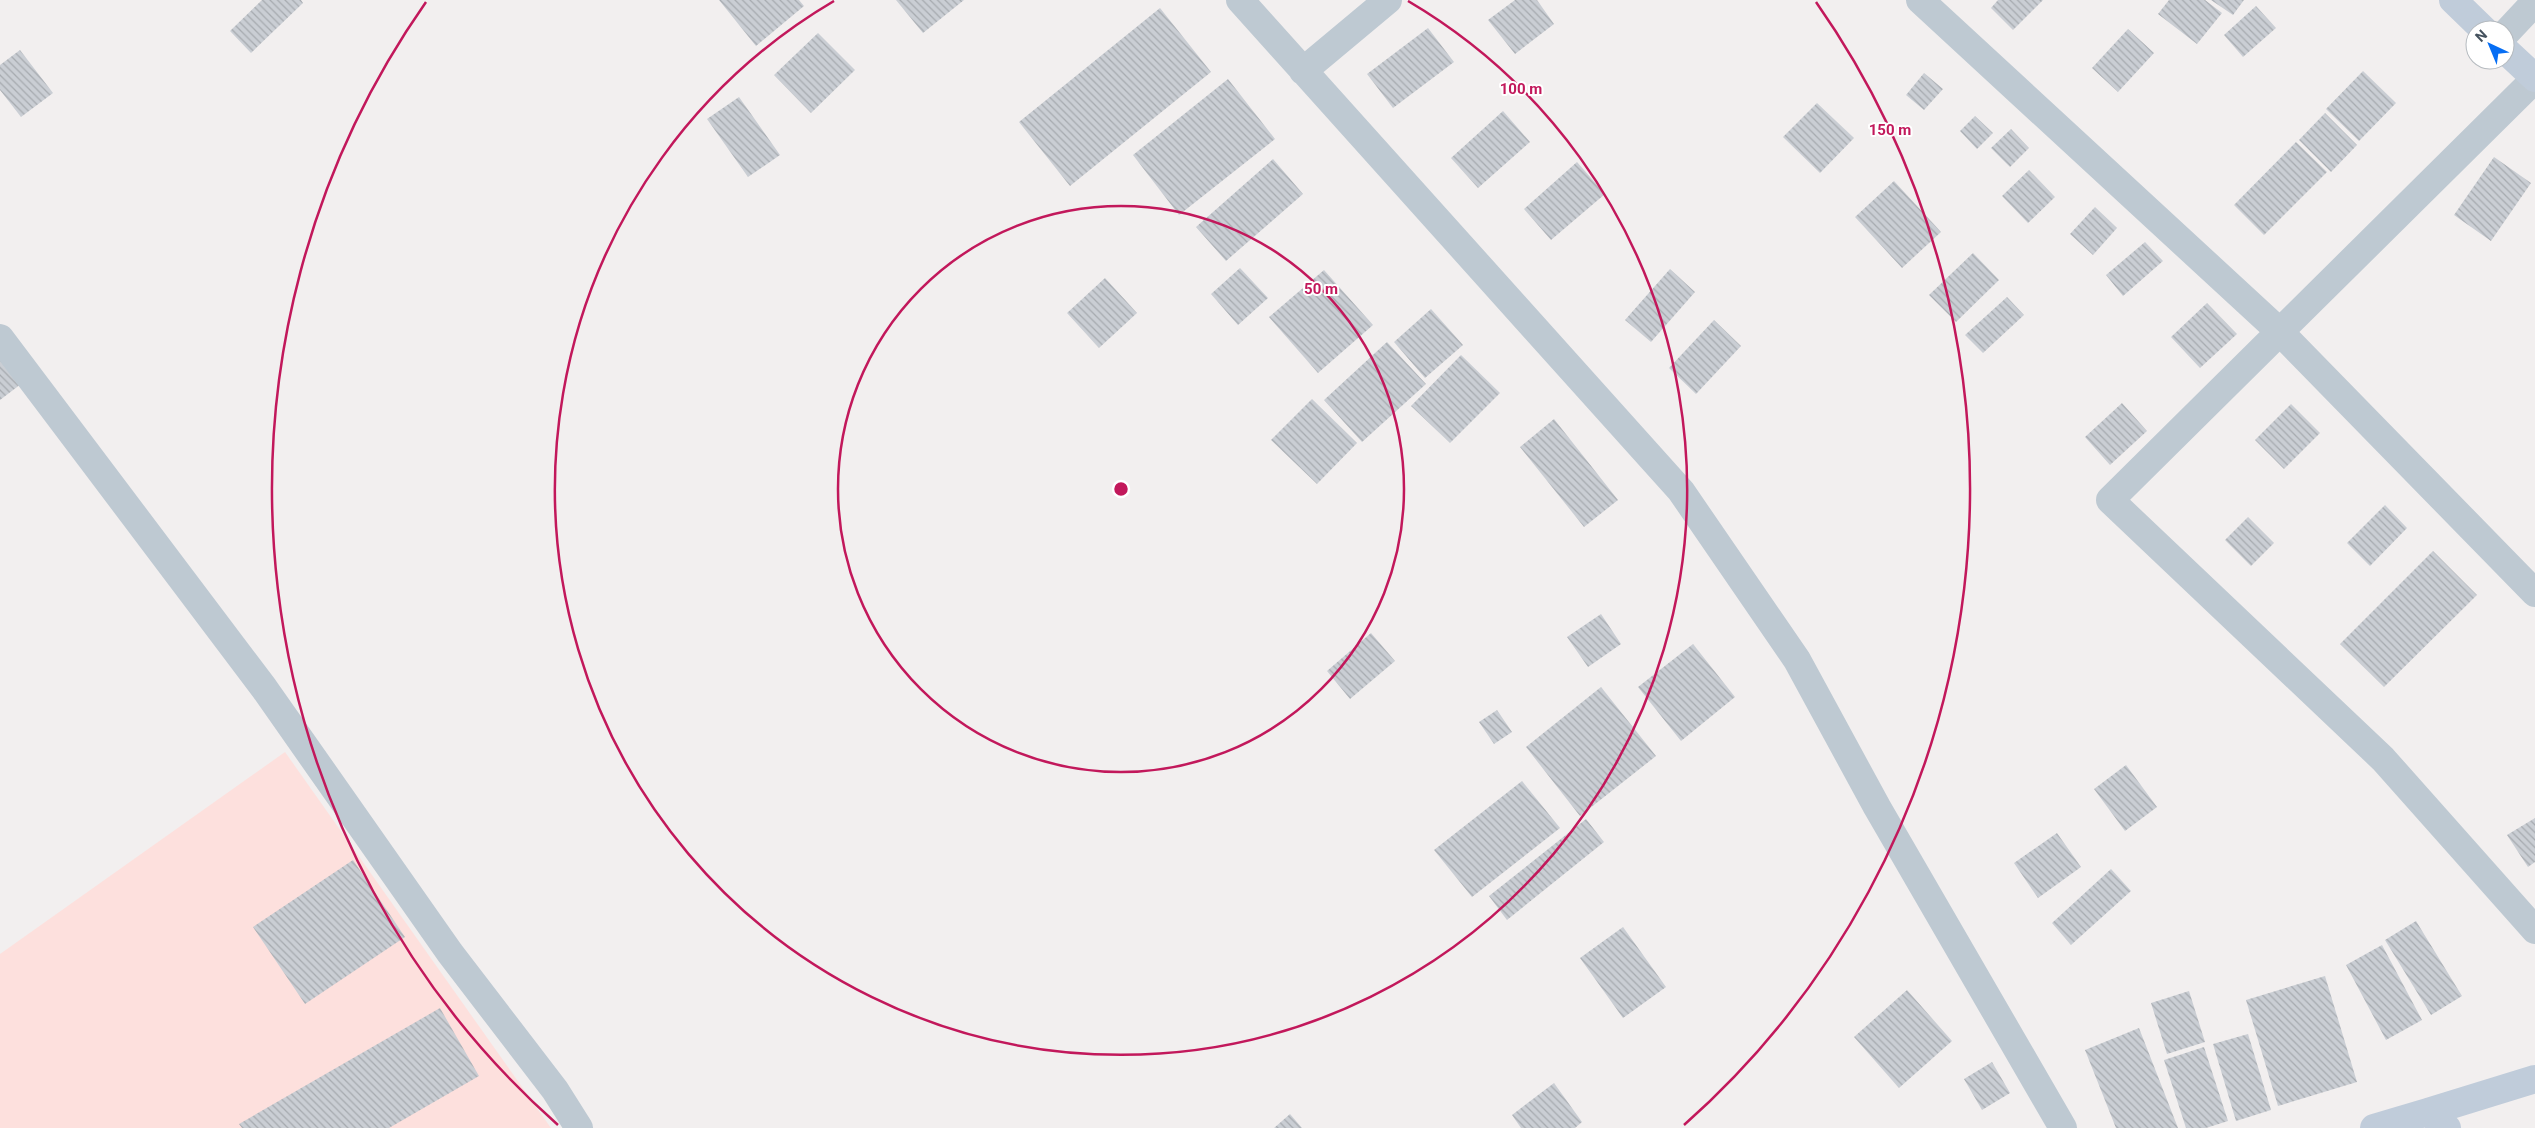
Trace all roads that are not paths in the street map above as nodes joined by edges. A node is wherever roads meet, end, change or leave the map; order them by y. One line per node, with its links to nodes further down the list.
1 (1240, 0): 9 (street)
2 (1388, 0): 9 (street)
3 (1920, 0): 11 (street)
4 (2453, 0): 6 (street)
5 (2535, 2): 7 (street)
6 (2474, 20)
7 (2515, 23)
8 (2515, 59): 10 (street)
9 (1303, 71): 18 (street)
10 (2535, 78): 11 (street)
11 (2279, 330): 13 (street); 14 (street)
12 (0, 338): 17 (street)
13 (2535, 593)
14 (2535, 930)
15 (2535, 1079): 16 (street)
16 (2438, 1120): 19 (street)
17 (579, 1128)
18 (2063, 1128)
19 (2374, 1128)

